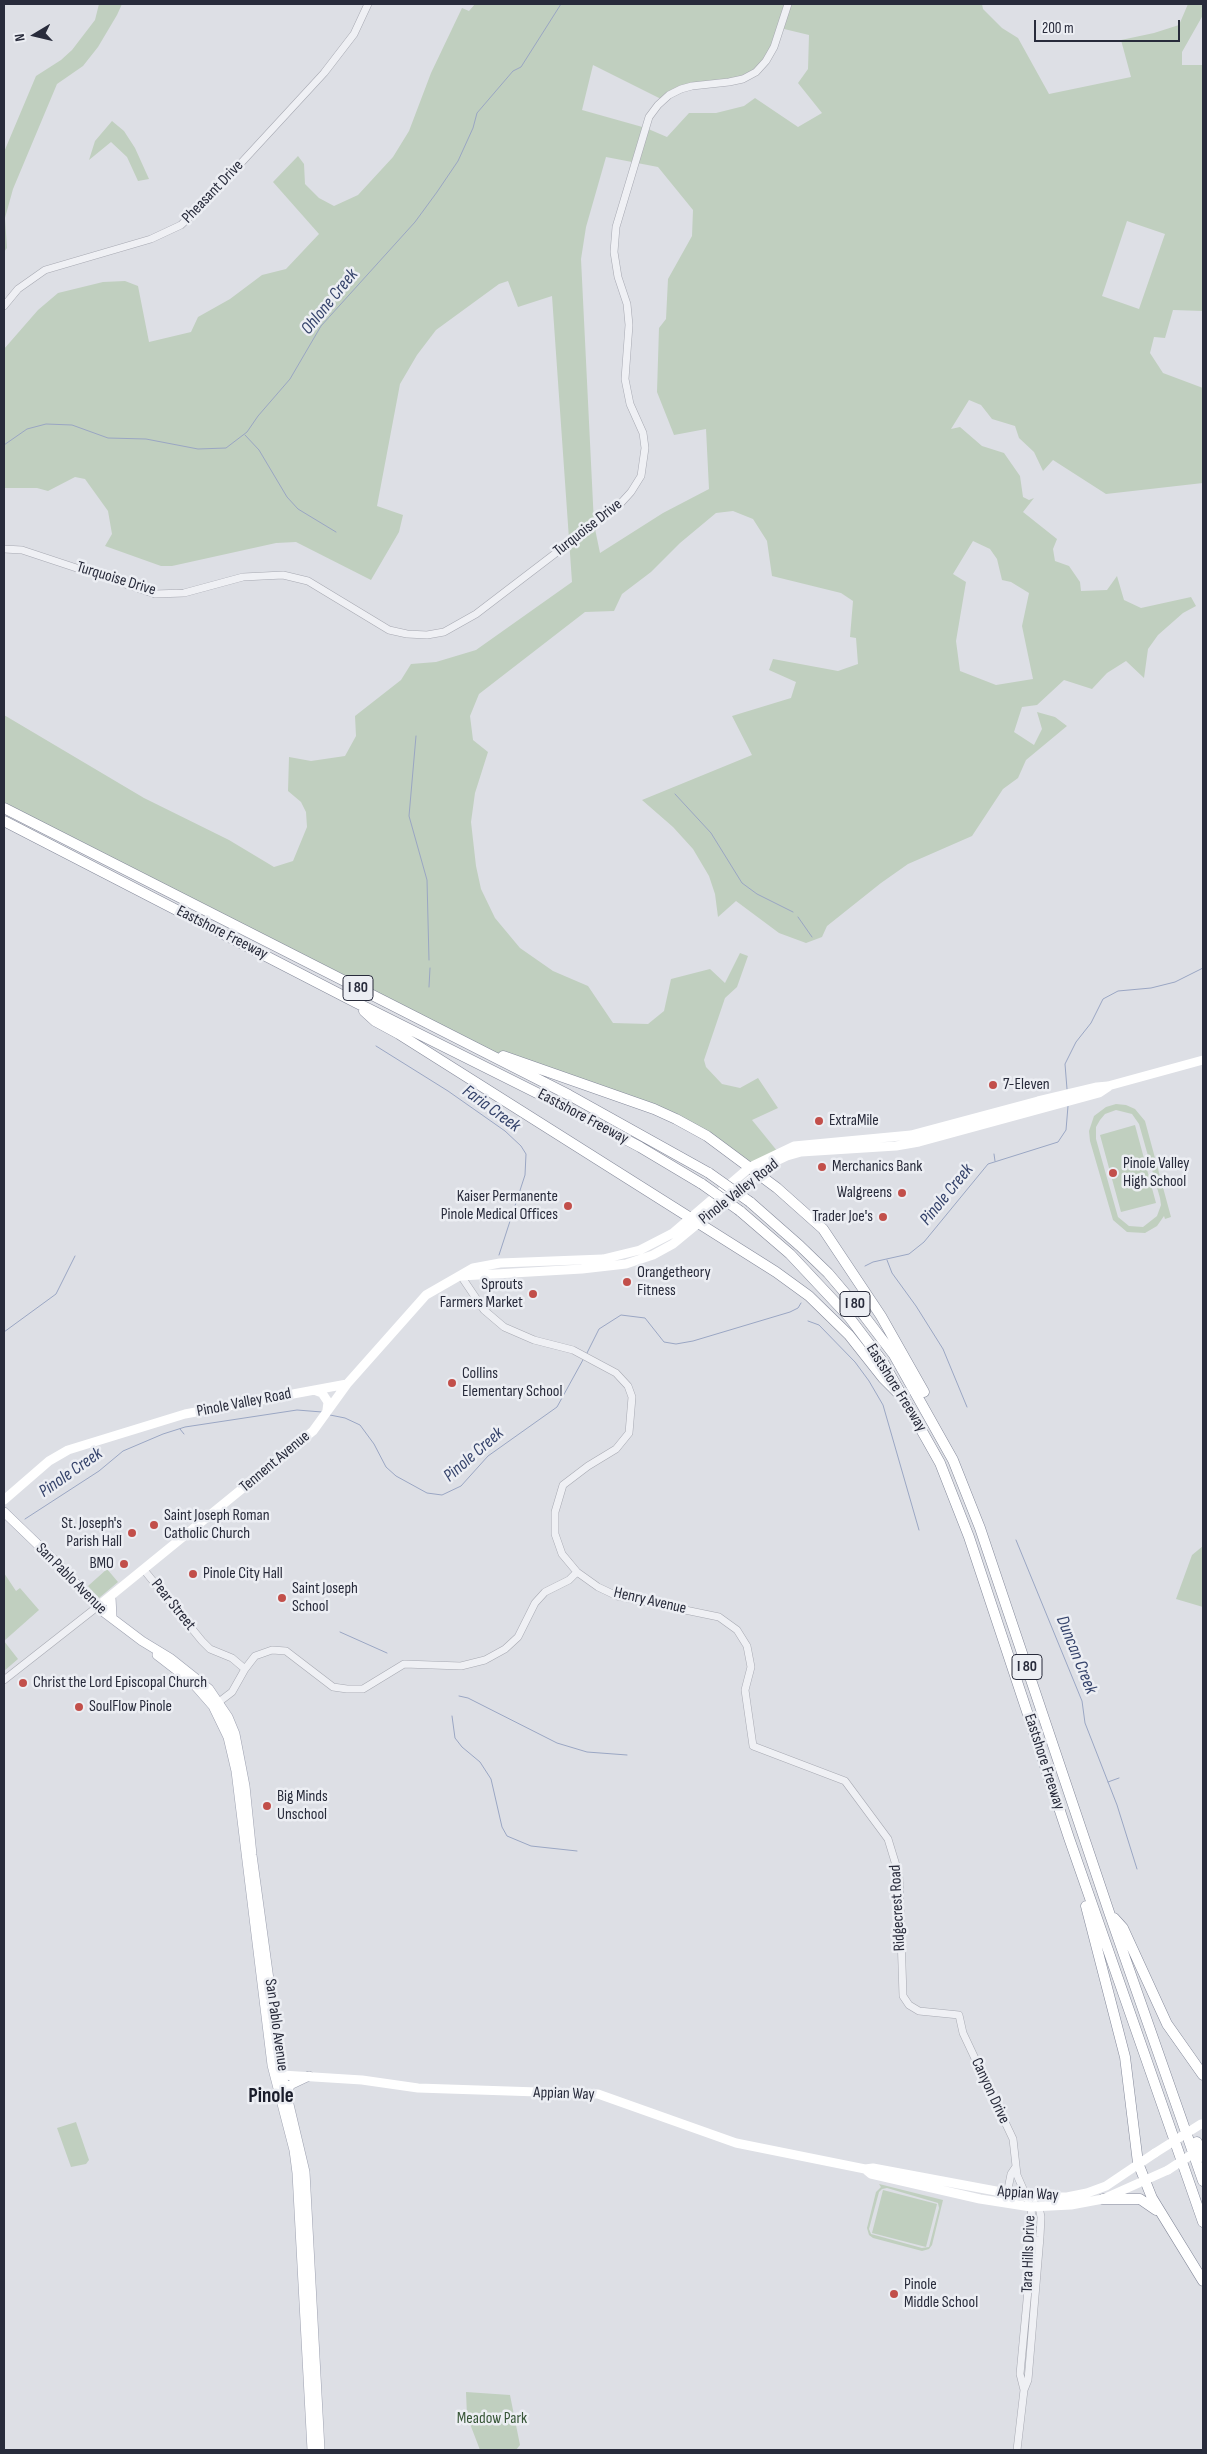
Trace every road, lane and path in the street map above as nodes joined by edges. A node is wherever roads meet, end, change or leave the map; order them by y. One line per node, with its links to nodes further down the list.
1 (368, 4): 3 (street, Pheasant Drive)
2 (788, 4): 4 (street, Turquoise Drive)
3 (4, 306)
4 (4, 549)
5 (4, 808): 8 (highway, Eastshore Freeway / I 80)
6 (4, 821): 7 (highway, Eastshore Freeway / I 80)
7 (355, 1002): 13 (highway); 17 (highway, Eastshore Freeway / I 80, bridge)
8 (440, 1030): 11 (highway); 19 (highway, Eastshore Freeway / I 80, bridge)
9 (1203, 1060): 10 (main road, Pinole Valley Road)
10 (1058, 1100): 11 (main road, Pinole Valley Road); 12 (main road, Pinole Valley Road)
11 (750, 1167): 12 (highway); 13 (main road, Pinole Valley Road)
12 (759, 1173): 13 (main road, Pinole Valley Road); 19 (highway)
13 (694, 1222): 14 (main road, Pinole Valley Road); 17 (highway)
14 (461, 1276): 15 (main road, Pinole Valley Road); 23 (street, Henry Avenue)
15 (347, 1384): 16 (main road, Pinole Valley Road); 18 (main road, Tennent Avenue)
16 (314, 1390): 18 (main road); 20 (main road, Pinole Valley Road)
17 (903, 1395): 31 (highway, Eastshore Freeway / I 80)
18 (325, 1414): 22 (main road, Tennent Avenue)
19 (936, 1426): 32 (highway, Eastshore Freeway / I 80)
20 (4, 1500)
21 (4, 1512): 25 (main road, San Pablo Avenue)
22 (144, 1570): 24 (main road, Tennent Avenue); 27 (street, Pear Street)
23 (577, 1572): 27 (street); 30 (street, Henry Avenue)
24 (112, 1597): 25 (main road, Tennent Avenue); 26 (main road)
25 (97, 1607): 26 (main road, San Pablo Avenue); 28 (street, Tennent Avenue)
26 (112, 1618): 29 (main road, San Pablo Avenue)
27 (245, 1669): 29 (street)
28 (4, 1680)
29 (216, 1704): 34 (main road, San Pablo Avenue)
30 (753, 1746): 33 (street, Ridgecrest Road)
31 (1069, 1838): 42 (highway); 51 (highway, Eastshore Freeway / I 80)
32 (1109, 1912): 35 (highway); 37 (highway, Eastshore Freeway / I 80)
33 (959, 2015): 43 (street, Canyon Drive)
34 (277, 2074): 36 (main road, Appian Way); 38 (main road, San Pablo Avenue); 55 (main road, San Pablo Avenue)
35 (1203, 2075)
36 (309, 2076): 38 (main road); 44 (main road, Appian Way)
37 (1171, 2084): 41 (highway); 46 (highway, Eastshore Freeway / I 80)
38 (287, 2098): 56 (main road, San Pablo Avenue)
39 (1202, 2123): 42 (main road, Appian Way, bridge)
40 (1203, 2147): 45 (main road, Appian Way, bridge)
41 (1203, 2157)
42 (1138, 2163): 45 (highway); 48 (main road, Appian Way)
43 (1015, 2168): 47 (street, Canyon Drive); 48 (street, Canyon Drive)
44 (865, 2169): 47 (main road, Appian Way); 50 (main road, Appian Way)
45 (1145, 2181): 49 (main road, Appian Way); 52 (highway)
46 (1203, 2181)
47 (1000, 2193): 48 (main road, Appian Way)
48 (1028, 2197): 50 (street, Tara Hills Drive)
49 (1103, 2199): 50 (main road, Appian Way); 52 (highway)
50 (1040, 2207): 54 (street, Tara Hills Drive); 54 (street, Tara Hills Drive)
51 (1203, 2222)
52 (1171, 2226): 53 (highway)
53 (1203, 2281)
54 (1024, 2390): 57 (street, Tara Hills Drive)
55 (312, 2450)
56 (320, 2450)
57 (1017, 2450)

